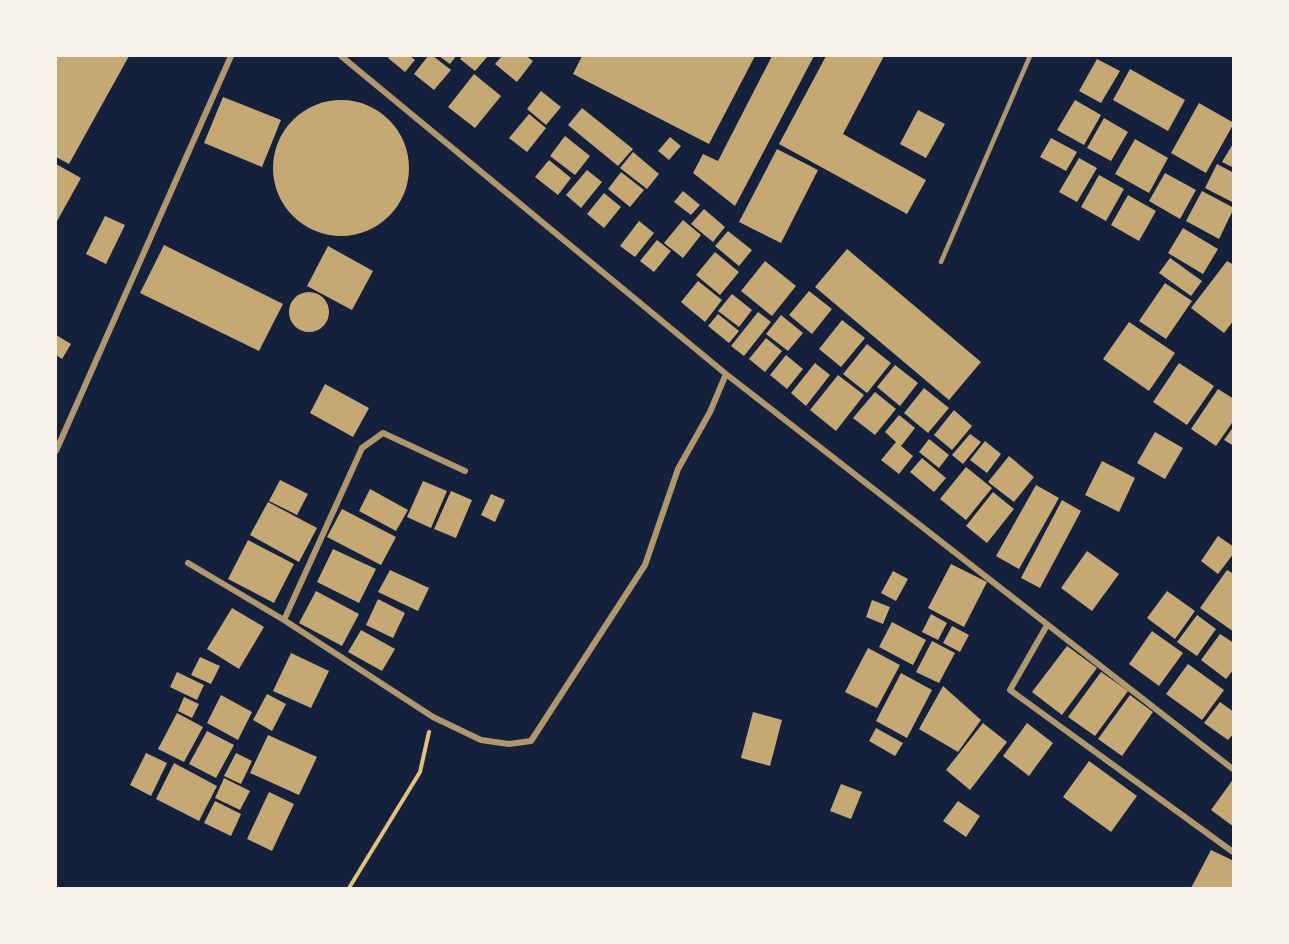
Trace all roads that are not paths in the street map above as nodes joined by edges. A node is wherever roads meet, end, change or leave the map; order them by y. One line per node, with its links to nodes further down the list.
1 (231, 56): 6 (street)
2 (341, 56): 5 (street)
3 (1030, 56): 4 (lane)
4 (941, 262)
5 (726, 374): 9 (street); 10 (street)
6 (56, 451)
7 (465, 471): 9 (street)
8 (188, 563): 9 (street)
9 (284, 620)
10 (1046, 627): 11 (street); 12 (street)
11 (1233, 770)
12 (1233, 852)

